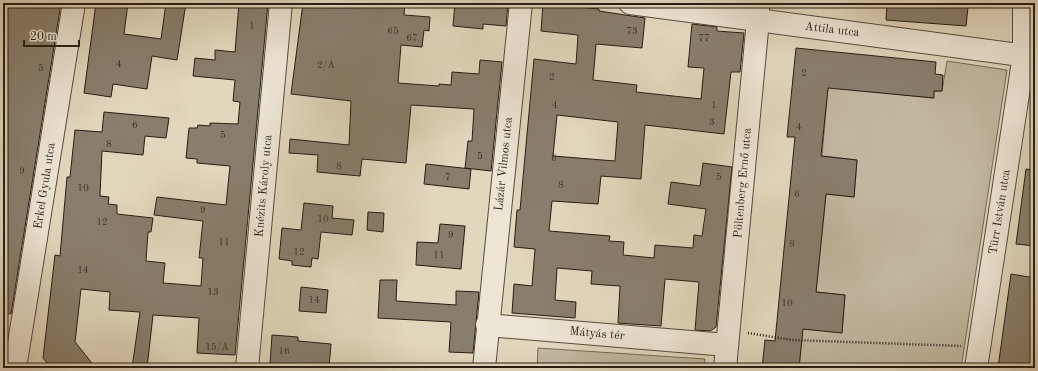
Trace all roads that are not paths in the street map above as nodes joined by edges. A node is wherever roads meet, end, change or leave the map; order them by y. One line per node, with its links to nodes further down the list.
1 (74, 3): 11 (street, Erkel Gyula utca)
2 (281, 3): 12 (street, Knézits Károly utca)
3 (521, 3): 8 (street, Lázár Vilmos utca)
4 (630, 3): 6 (street, Attila utca)
5 (1024, 3): 7 (street, Türr István utca)
6 (758, 12): 7 (street, Attila utca); 9 (street, Pöltenberg Ernő utca)
7 (1030, 56): 10 (street, Türr István utca)
8 (487, 325): 9 (street, Mátyás tér); 13 (street)
9 (728, 338): 14 (street)
10 (978, 358)
11 (15, 368)
12 (247, 368)
13 (484, 368)
14 (725, 368)

